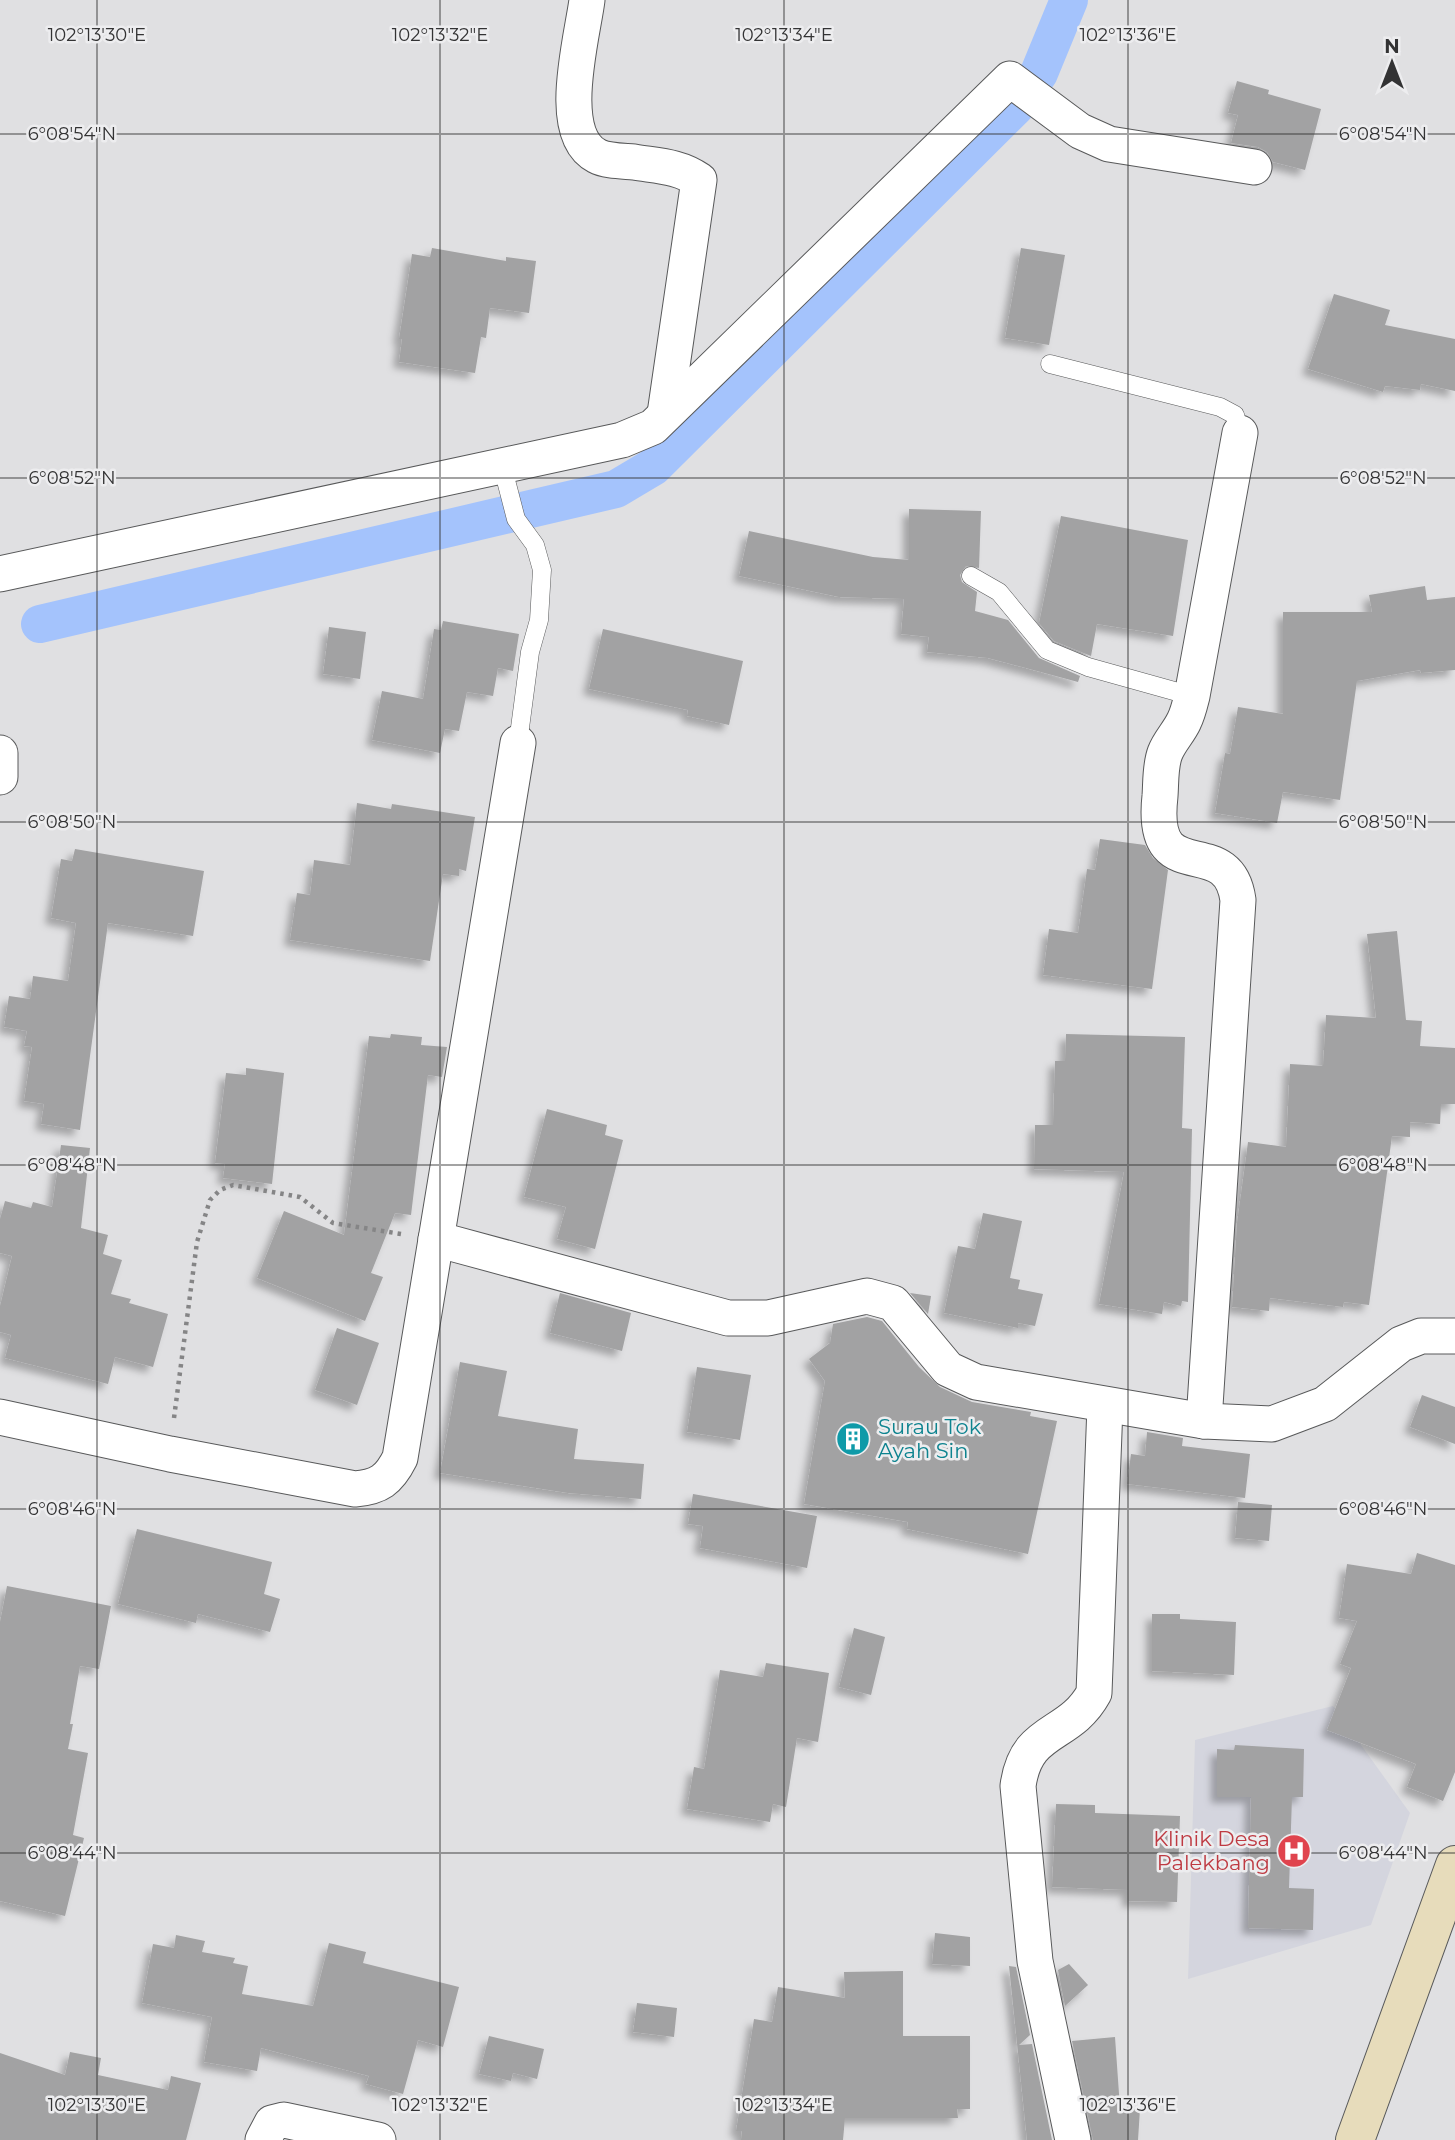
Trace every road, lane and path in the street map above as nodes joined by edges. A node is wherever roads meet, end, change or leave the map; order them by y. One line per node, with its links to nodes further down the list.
1 (587, 0): 4 (street)
2 (1254, 167): 4 (street)
3 (1050, 364): 5 (lane)
4 (665, 414): 6 (street)
5 (1240, 433): 9 (street)
6 (505, 476): 7 (street); 10 (lane)
7 (0, 574)
8 (971, 576): 9 (lane)
9 (1192, 696): 17 (street)
10 (517, 743): 13 (street)
11 (0, 753): 12 (street)
12 (0, 777)
13 (436, 1239): 15 (street); 18 (street); 18 (path)
14 (1455, 1336): 17 (street)
15 (1105, 1406): 17 (street); 22 (street)
16 (0, 1417): 18 (street)
17 (1203, 1421)
18 (170, 1454)
19 (1455, 1865): 23 (street)
20 (263, 2140): 21 (street)
21 (378, 2140)
22 (1073, 2140)
23 (1355, 2140)

